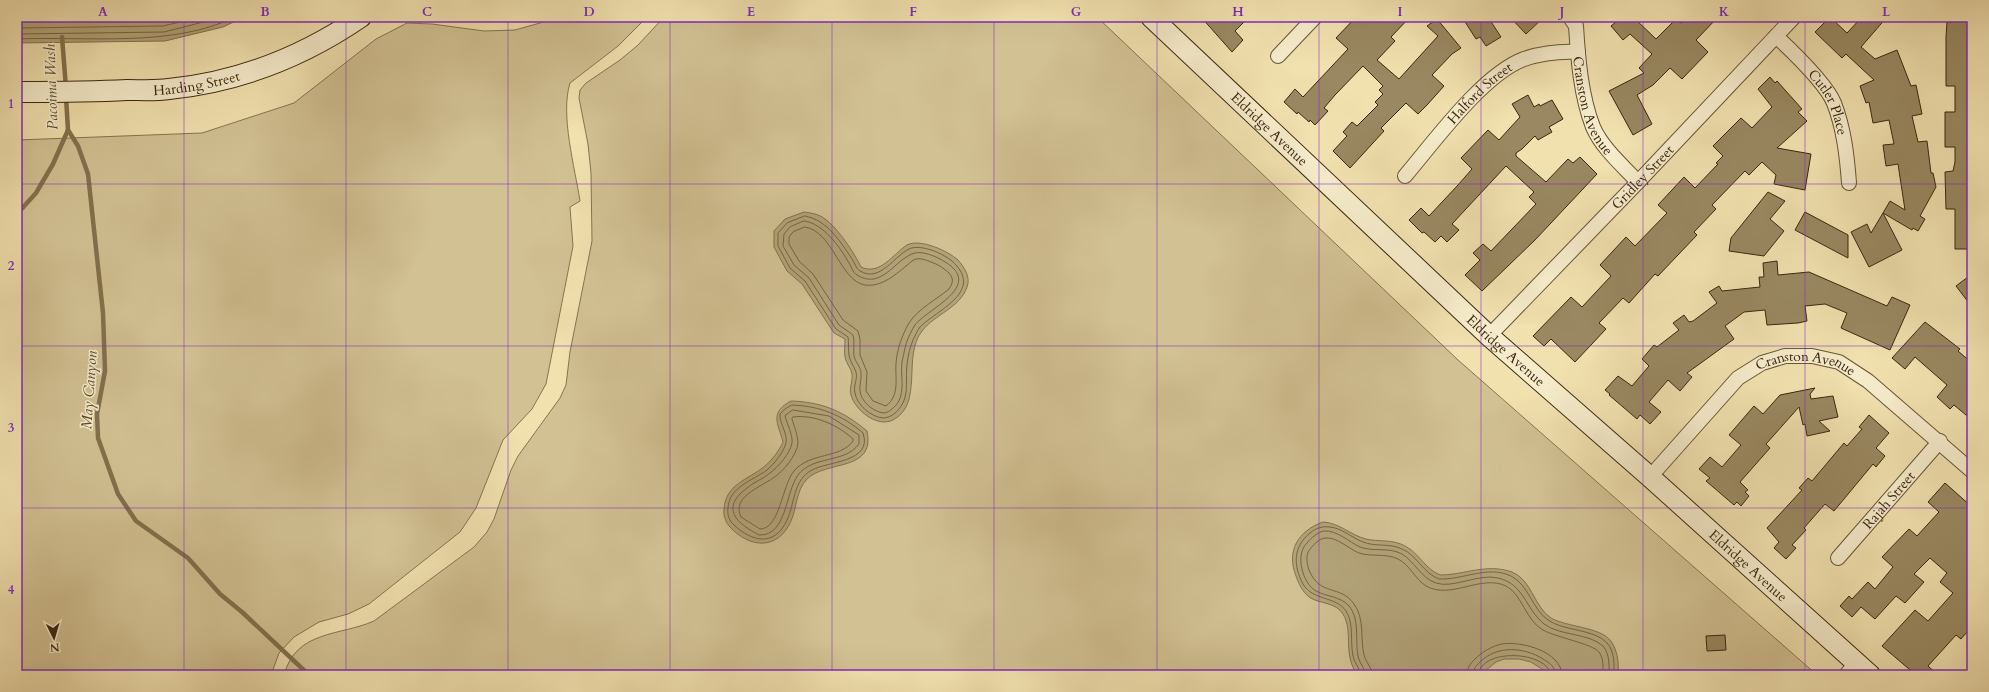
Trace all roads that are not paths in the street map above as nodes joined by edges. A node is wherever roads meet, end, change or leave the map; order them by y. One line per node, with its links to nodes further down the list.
1 (361, 17): 9 (street, Harding Street)
2 (1150, 17): 13 (street, Eldridge Avenue)
3 (1315, 17): 8 (street)
4 (1570, 17): 7 (street, Cranston Avenue)
5 (1794, 17): 6 (street, Gridley Street)
6 (1776, 36): 11 (street, Gridley Street); 12 (street, Cutler Place)
7 (1578, 52): 10 (street, Halford Street); 11 (street, Cranston Avenue)
8 (1278, 56)
9 (17, 92)
10 (1405, 176)
11 (1638, 182): 13 (street, Gridley Street)
12 (1850, 183)
13 (1489, 336): 16 (street, Eldridge Avenue)
14 (1940, 441): 15 (street, Cranston Avenue); 16 (street, Cranston Avenue); 17 (street, Rajah Street)
15 (1972, 471)
16 (1650, 477): 18 (street, Eldridge Avenue)
17 (1838, 558)
18 (1857, 671)

